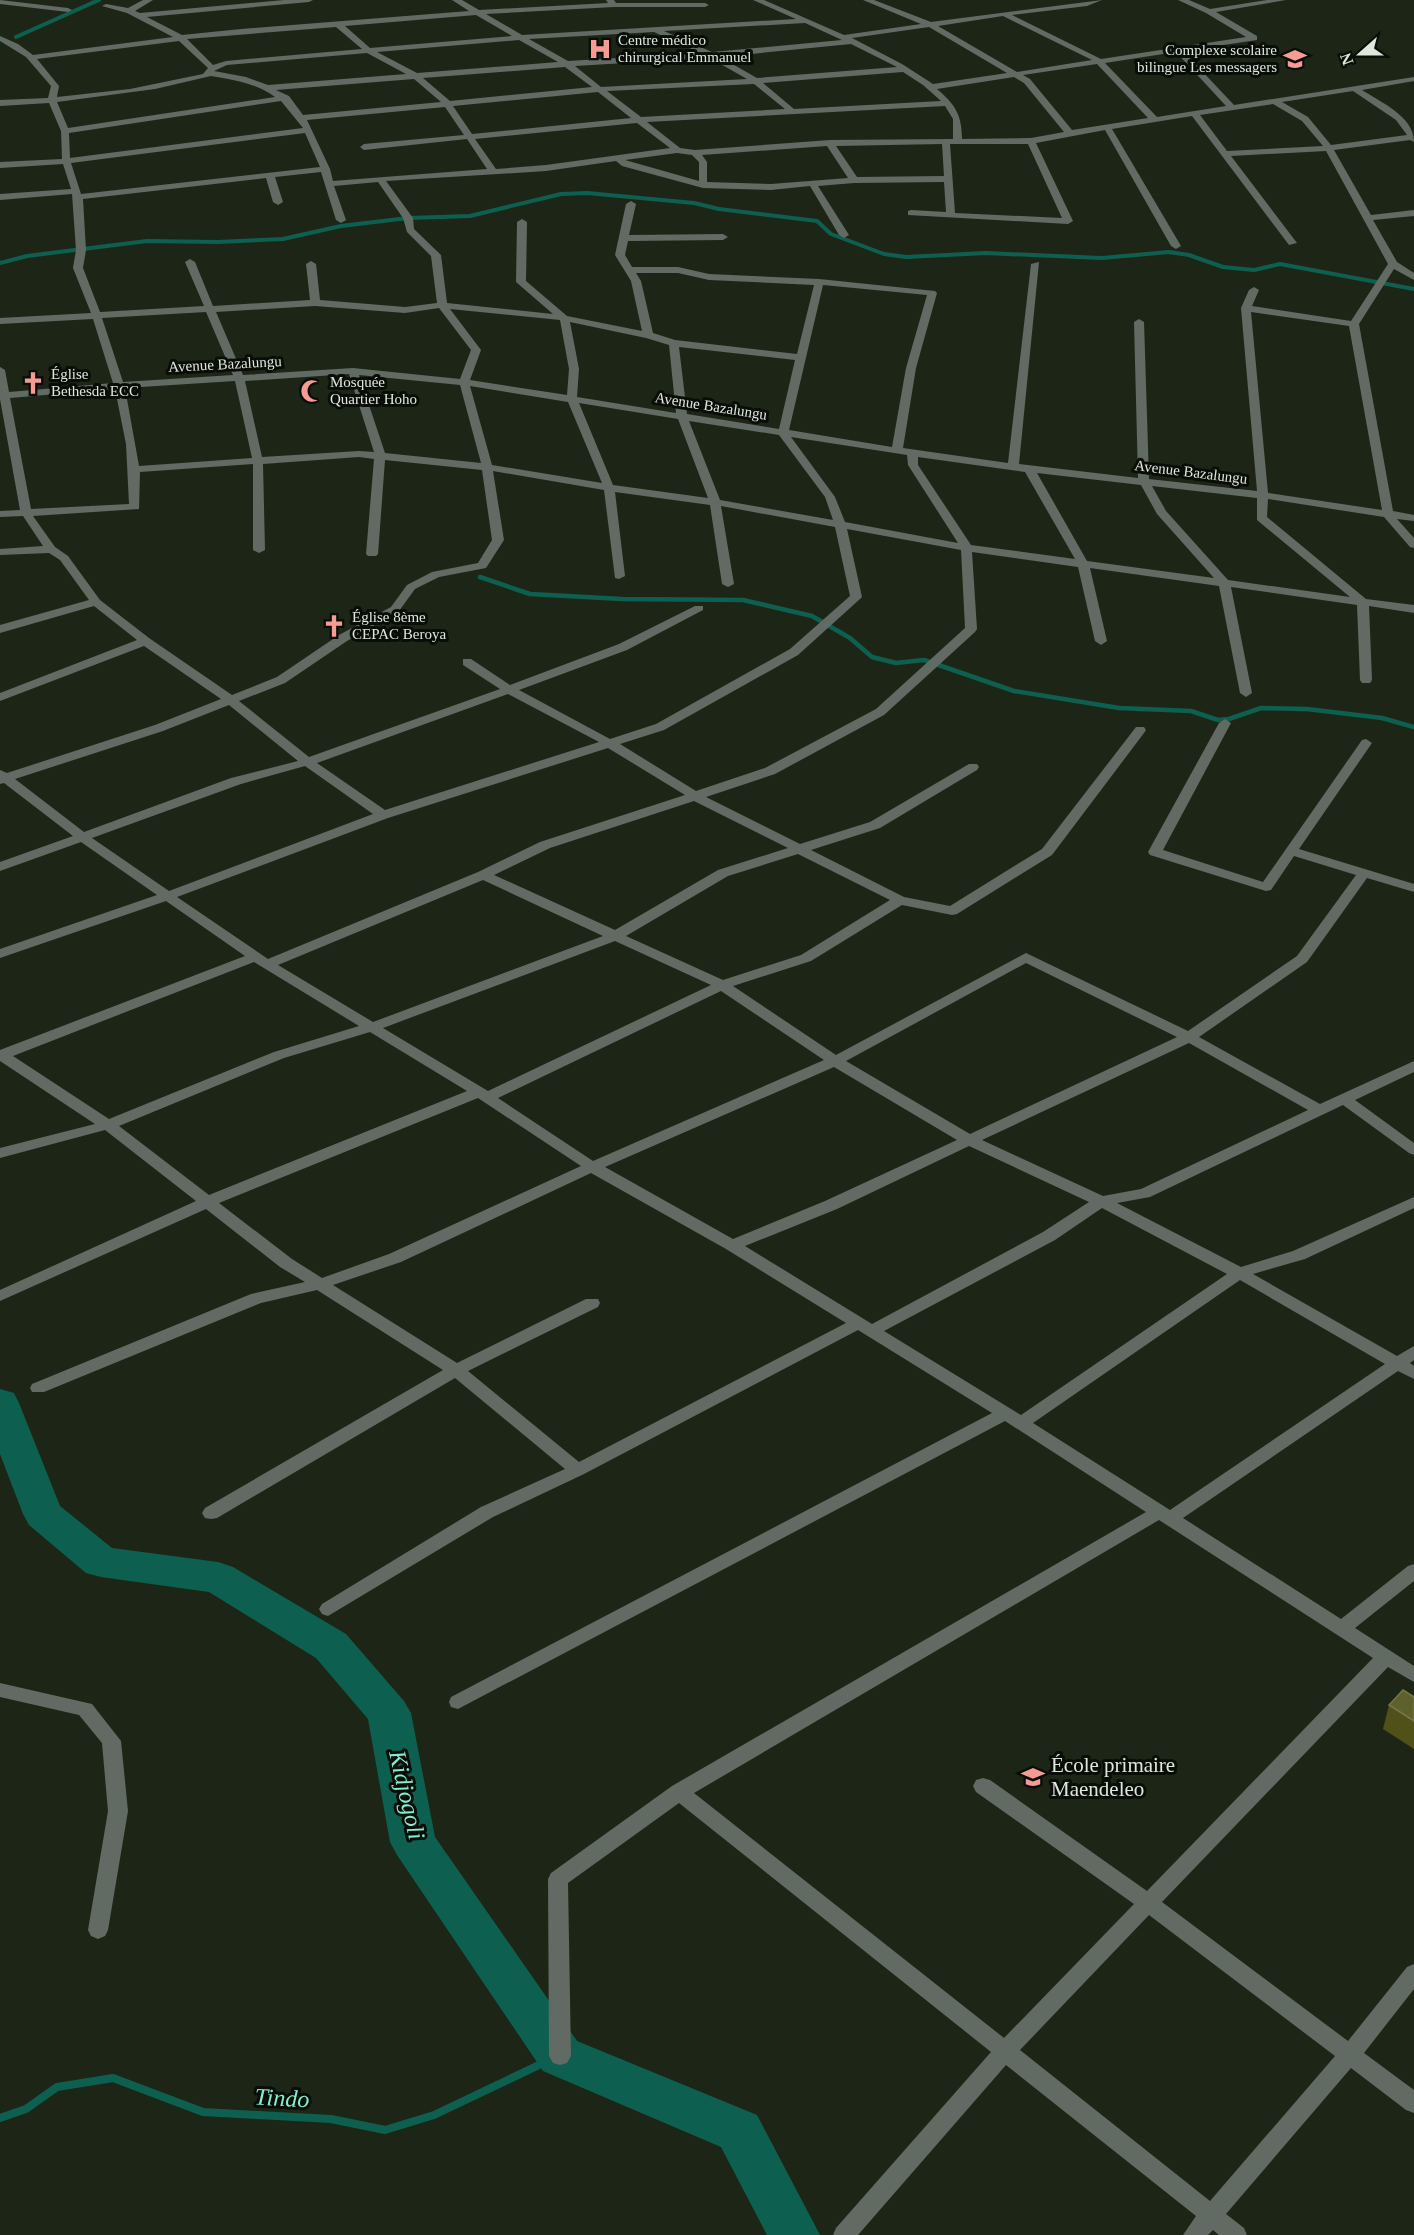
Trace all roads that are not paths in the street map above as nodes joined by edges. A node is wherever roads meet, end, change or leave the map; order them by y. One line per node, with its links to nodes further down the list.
1 (149, 0): 18 (street)
2 (309, 0): 18 (street)
3 (456, 0): 16 (street)
4 (757, 0): 20 (street)
5 (867, 0): 22 (street)
6 (1028, 0): 14 (street)
7 (1098, 0): 14 (street)
8 (1182, 0): 17 (street)
9 (1282, 0): 17 (street)
10 (0, 2): 15 (street)
11 (612, 2): 12 (street); 16 (street)
12 (705, 5)
13 (106, 6): 18 (street)
14 (1037, 9): 19 (street)
15 (68, 10)
16 (472, 11): 21 (street); 24 (street)
17 (1209, 11): 29 (street)
18 (133, 13): 26 (street)
19 (1004, 14): 22 (street); 33 (street)
20 (804, 21): 23 (street); 25 (street)
21 (339, 24): 26 (street); 30 (street)
22 (929, 24): 25 (street); 37 (street)
23 (656, 30): 24 (street); 31 (street)
24 (524, 37): 30 (street); 34 (street)
25 (844, 37): 28 (street)
26 (181, 38): 32 (street); 36 (street)
27 (3, 40): 32 (street)
28 (853, 41): 31 (street); 35 (street)
29 (1177, 50): 33 (street); 51 (street)
30 (369, 51): 36 (street); 38 (street)
31 (711, 55): 34 (street); 40 (street)
32 (29, 58): 46 (street)
33 (1098, 60): 37 (street); 55 (street)
34 (567, 64): 38 (street); 43 (street)
35 (905, 69): 40 (street); 41 (street)
36 (211, 70): 42 (street); 46 (street)
37 (1017, 74): 41 (street); 60 (street)
38 (417, 77): 42 (street); 49 (street)
39 (1414, 79): 44 (street)
40 (756, 81): 43 (street); 52 (street)
41 (931, 87): 50 (street)
42 (265, 88): 45 (street)
43 (602, 89): 49 (street); 56 (street)
44 (1355, 89): 47 (street); 62 (street)
45 (286, 98): 54 (street); 59 (street)
46 (52, 101): 48 (street); 59 (street)
47 (1274, 101): 51 (street); 68 (street)
48 (0, 103)
49 (447, 103): 54 (street); 61 (street)
50 (947, 103): 52 (street); 65 (street)
51 (1232, 107): 53 (street)
52 (793, 112): 56 (street)
53 (1194, 113): 55 (street); 71 (street)
54 (303, 118): 58 (street)
55 (1154, 119): 57 (street)
56 (639, 120): 61 (street); 69 (street)
57 (1107, 127): 60 (street); 98 (street)
58 (309, 130): 73 (street); 75 (street)
59 (65, 131): 73 (street)
60 (1070, 133): 63 (street)
61 (471, 138): 67 (street); 76 (street)
62 (1413, 139): 68 (street)
63 (1031, 141): 65 (street); 90 (street)
64 (946, 142): 65 (street); 66 (street); 79 (street)
65 (958, 142)
66 (830, 143): 70 (street); 80 (street)
67 (364, 147)
68 (1329, 148): 71 (street); 91 (street)
69 (677, 150): 70 (street); 72 (street)
70 (695, 153): 83 (street)
71 (1223, 153): 97 (street)
72 (618, 158): 76 (street); 83 (street)
73 (66, 160): 74 (street); 84 (street)
74 (0, 165)
75 (326, 169): 77 (street); 82 (street)
76 (493, 171): 78 (street)
77 (269, 174): 84 (street); 86 (street)
78 (380, 179): 82 (street); 108 (street)
79 (948, 179): 80 (street); 90 (street)
80 (855, 180): 81 (street)
81 (813, 183): 83 (street); 94 (street)
82 (329, 184): 92 (street)
83 (703, 185)
84 (76, 194): 85 (street); 111 (street)
85 (0, 198)
86 (278, 202)
87 (631, 204): 96 (street)
88 (911, 213): 90 (street)
89 (1414, 213): 91 (street)
90 (951, 215)
91 (1369, 218): 102 (street)
92 (341, 220)
93 (522, 222): 112 (street)
94 (844, 235)
95 (723, 237): 96 (street)
96 (624, 238): 103 (street)
97 (1292, 243)
98 (1176, 246)
99 (190, 262): 109 (street)
100 (311, 264): 107 (street)
101 (1036, 264): 133 (street)
102 (1393, 264): 104 (street); 115 (street)
103 (630, 270): 105 (street); 116 (street)
104 (1414, 277)
105 (819, 282): 118 (street); 128 (street)
106 (1254, 290): 110 (street)
107 (315, 303): 108 (street); 109 (street)
108 (442, 305): 112 (street); 122 (street)
109 (208, 308): 111 (street); 121 (street)
110 (1246, 308): 115 (street); 138 (street)
111 (98, 317): 113 (street); 123 (street)
112 (564, 318): 116 (street); 125 (street)
113 (0, 321)
114 (1139, 322): 136 (street)
115 (1354, 324): 142 (street)
116 (648, 335): 117 (street)
117 (674, 343): 118 (street); 126 (street)
118 (801, 358): 127 (street)
119 (0, 370): 124 (street)
120 (353, 371): 121 (street, Avenue Bazalungu); 122 (street, Avenue Bazalungu); 130 (street)
121 (239, 378): 123 (street, Avenue Bazalungu); 131 (street)
122 (464, 382): 125 (street, Avenue Bazalungu); 132 (street)
123 (121, 385): 124 (street, Avenue Bazalungu); 134 (street)
124 (2, 396): 140 (street)
125 (572, 399): 126 (street, Avenue Bazalungu); 137 (street)
126 (682, 417): 127 (street, Avenue Bazalungu); 139 (street)
127 (783, 433): 128 (street, Avenue Bazalungu); 144 (street)
128 (897, 450): 129 (street, Avenue Bazalungu)
129 (912, 453): 133 (street, Avenue Bazalungu); 146 (street)
130 (380, 455): 131 (street); 132 (street); 150 (street)
131 (258, 461): 134 (street); 148 (street)
132 (487, 467): 137 (street); 167 (street)
133 (1013, 467): 135 (street, Avenue Bazalungu)
134 (136, 469): 140 (street)
135 (1029, 469): 136 (street, Avenue Bazalungu); 151 (street)
136 (1144, 481): 138 (street, Avenue Bazalungu); 153 (street)
137 (609, 488): 139 (street); 152 (street)
138 (1263, 495): 142 (street, Avenue Bazalungu); 156 (street)
139 (715, 502): 144 (street); 154 (street)
140 (26, 513): 141 (street); 147 (street)
141 (0, 514)
142 (1388, 515): 143 (street, Avenue Bazalungu); 145 (street)
143 (1414, 518)
144 (840, 524): 146 (street); 171 (street)
145 (1414, 545)
146 (967, 548): 151 (street); 175 (street)
147 (51, 549): 149 (street); 155 (street)
148 (259, 550)
149 (0, 552)
150 (372, 554)
151 (1083, 564): 153 (street); 161 (street)
152 (619, 576)
153 (1224, 583): 156 (street); 165 (street)
154 (728, 584)
155 (96, 602): 159 (street); 160 (street)
156 (1363, 602): 158 (street); 163 (street)
157 (699, 608): 164 (street)
158 (1414, 609)
159 (0, 629)
160 (145, 641): 166 (street); 167 (street)
161 (1101, 641)
162 (467, 662): 164 (street)
163 (1366, 680)
164 (509, 690): 171 (street); 172 (street)
165 (1246, 693)
166 (0, 697)
167 (232, 701): 172 (street); 174 (street)
168 (1225, 723): 179 (street)
169 (1140, 730): 185 (street)
170 (1366, 743): 179 (street)
171 (611, 744): 175 (street); 176 (street)
172 (307, 762): 176 (street); 177 (street)
173 (973, 766): 178 (street)
174 (2, 778): 177 (street)
175 (695, 796): 178 (street); 182 (street)
176 (383, 815): 184 (street)
177 (84, 838): 180 (street); 184 (street)
178 (802, 849): 185 (street); 186 (street)
179 (1292, 850): 181 (street)
180 (0, 867)
181 (1364, 873): 183 (street); 191 (street)
182 (483, 875): 186 (street); 188 (street)
183 (1414, 888)
184 (167, 896): 187 (street); 188 (street)
185 (900, 900): 189 (street)
186 (615, 936): 189 (street); 190 (street)
187 (0, 954)
188 (261, 961): 190 (street); 192 (street)
189 (722, 985): 193 (street); 195 (street)
190 (372, 1027): 195 (street); 198 (street)
191 (1190, 1037): 193 (street); 197 (street); 199 (street)
192 (1, 1055): 198 (street)
193 (835, 1061): 199 (street); 202 (street)
194 (1414, 1066): 196 (street)
195 (483, 1095): 202 (street); 204 (street)
196 (1345, 1100): 197 (street); 200 (street)
197 (1321, 1111): 203 (street)
198 (108, 1125): 201 (street); 204 (street)
199 (969, 1140): 203 (street); 206 (street)
200 (1414, 1150)
201 (0, 1153)
202 (594, 1168): 206 (street); 208 (street)
203 (1101, 1201): 207 (street); 211 (street)
204 (209, 1202): 208 (street); 209 (street)
205 (1414, 1202): 207 (street)
206 (732, 1245): 211 (street)
207 (1239, 1273): 213 (street); 217 (street)
208 (321, 1284): 214 (street); 216 (street)
209 (0, 1296)
210 (592, 1303): 214 (street)
211 (864, 1328): 217 (street); 218 (street)
212 (1414, 1352): 213 (street)
213 (1397, 1364): 215 (street); 220 (street)
214 (456, 1370): 218 (street); 219 (street)
215 (1414, 1373)
216 (38, 1388)
217 (1013, 1418): 220 (street); 227 (street)
218 (578, 1470): 222 (street)
219 (211, 1513)
220 (1164, 1516): 223 (street); 229 (street)
221 (1414, 1570): 223 (street)
222 (328, 1609)
223 (1341, 1629): 224 (street)
224 (1386, 1657): 225 (street); 230 (street)
225 (1414, 1675)
226 (0, 1690): 231 (street)
227 (458, 1702)
228 (983, 1786): 230 (street)
229 (680, 1792): 233 (street); 235 (street)
230 (1148, 1902): 233 (street); 234 (street)
231 (98, 1930)
232 (1414, 1973): 234 (street)
233 (1005, 2050): 237 (street); 238 (street)
234 (1349, 2055): 236 (street); 237 (street)
235 (560, 2056)
236 (1414, 2103)
237 (1212, 2215): 239 (street); 240 (street)
238 (844, 2235)
239 (1194, 2235)
240 (1236, 2235)

